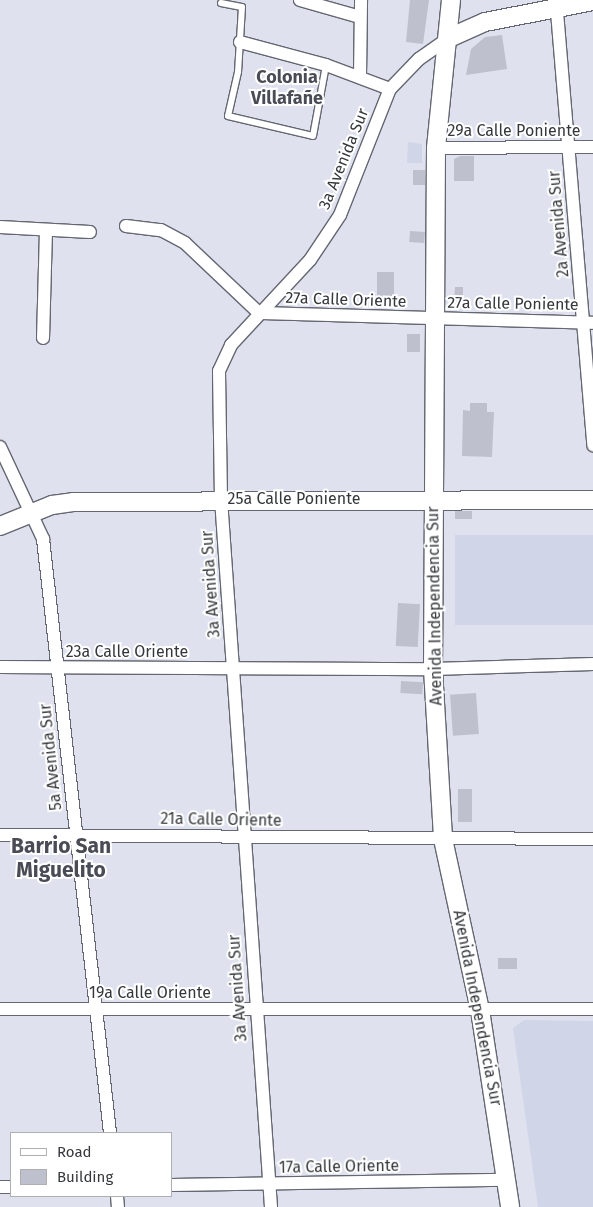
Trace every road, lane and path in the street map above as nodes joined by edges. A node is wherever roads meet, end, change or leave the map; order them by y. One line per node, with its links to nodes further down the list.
1 (300, 0): 7 (street)
2 (361, 0): 7 (street)
3 (451, 0): 8 (main road, Avenida Independencia Sur)
4 (593, 0): 6 (main road)
5 (222, 3): 9 (lane)
6 (557, 4): 8 (main road); 13 (street, 2a Avenida Sur)
7 (360, 17): 11 (street)
8 (449, 38): 12 (street, 3a Avenida Sur); 15 (main road, Avenida Independencia Sur)
9 (240, 42): 10 (street); 10 (lane)
10 (326, 64): 11 (street)
11 (360, 76): 12 (street)
12 (390, 89): 20 (street, 3a Avenida Sur)
13 (569, 147): 14 (street, 29a Calle Poniente); 15 (street, 29a Calle Poniente); 22 (street, 2a Avenida Sur)
14 (593, 147)
15 (436, 148): 21 (main road, Avenida Independencia Sur)
16 (126, 226): 20 (street)
17 (0, 227): 18 (street)
18 (46, 230): 19 (street); 23 (street)
19 (90, 232)
20 (259, 313): 21 (street, 27a Calle Oriente); 26 (street, 3a Avenida Sur)
21 (433, 319): 22 (street, 27a Calle Poniente); 27 (main road, Avenida Independencia Sur)
22 (588, 322): 24 (street, 2a Avenida Sur)
23 (43, 338)
24 (593, 446)
25 (0, 447): 29 (street, 5a Avenida Sur)
26 (221, 499): 27 (main road, 25a Calle Poniente); 29 (main road, 25a Calle Poniente); 34 (street, 3a Avenida Sur)
27 (434, 499): 28 (main road, 25a Calle Poniente); 35 (main road, Avenida Independencia Sur)
28 (593, 500)
29 (34, 513): 30 (main road, 25a Calle Poniente); 33 (street, 5a Avenida Sur)
30 (0, 526)
31 (593, 664): 35 (street, 23a Calle Oriente)
32 (0, 667): 33 (street, 23a Calle Oriente)
33 (58, 668): 34 (street, 23a Calle Oriente); 37 (street, 5a Avenida Sur)
34 (234, 668): 35 (street, 23a Calle Oriente); 38 (street, 3a Avenida Sur)
35 (433, 669): 39 (main road, Avenida Independencia Sur)
36 (0, 835): 37 (street, 21a Calle Oriente)
37 (76, 835): 38 (street, 21a Calle Oriente); 42 (street, 5a Avenida Sur)
38 (243, 837): 39 (street, 21a Calle Oriente); 43 (street, 3a Avenida Sur)
39 (443, 839): 40 (street, 21a Calle Oriente); 45 (main road, Avenida Independencia Sur)
40 (593, 839)
41 (0, 1009): 42 (street, 19a Calle Oriente)
42 (97, 1009): 43 (street, 19a Calle Oriente); 46 (street, 5a Avenida Sur)
43 (256, 1009): 45 (street, 19a Calle Oriente); 48 (street, 3a Avenida Sur)
44 (593, 1009): 45 (street, 19a Calle Oriente)
45 (480, 1010): 47 (main road, Avenida Independencia Sur)
46 (110, 1132)
47 (507, 1180): 48 (street, 17a Calle Oriente); 51 (main road, Avenida Independencia Sur)
48 (268, 1184): 49 (street, 17a Calle Oriente); 50 (street, 3a Avenida Sur)
49 (172, 1185)
50 (270, 1207)
51 (510, 1207)

